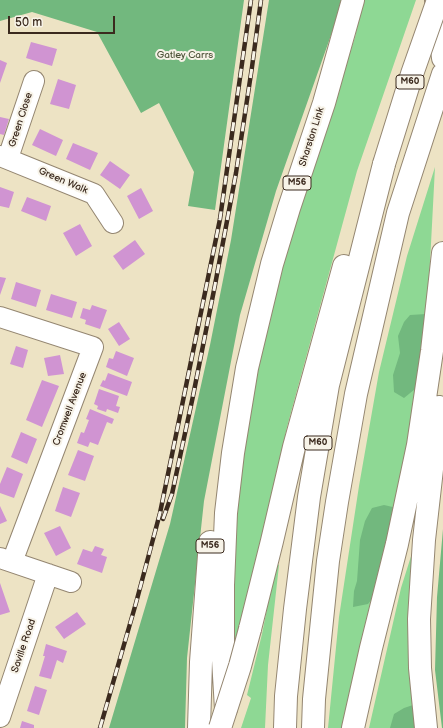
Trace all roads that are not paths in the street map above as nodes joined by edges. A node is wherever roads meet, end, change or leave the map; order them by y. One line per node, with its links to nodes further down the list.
1 (353, 0): 11 (highway, Sharston Link / M56)
2 (437, 0): 3 (highway); 7 (highway, M60, bridge)
3 (443, 58)
4 (443, 74): 21 (highway, M60)
5 (34, 81): 6 (street, Green Close)
6 (4, 157): 8 (street, Green Walk)
7 (384, 164): 18 (highway, M60, bridge); 20 (highway, M60)
8 (113, 223)
9 (443, 253): 22 (highway)
10 (0, 317): 13 (street, Cromwell Avenue)
11 (247, 368): 17 (highway, M56); 19 (highway, M56)
12 (443, 368): 23 (highway)
13 (6, 560): 14 (street)
14 (48, 574): 15 (street); 16 (street, Saville Road)
15 (71, 582)
16 (0, 717)
17 (199, 728)
18 (220, 728)
19 (227, 728)
20 (285, 728)
21 (313, 728)
22 (353, 728)
23 (426, 728)

